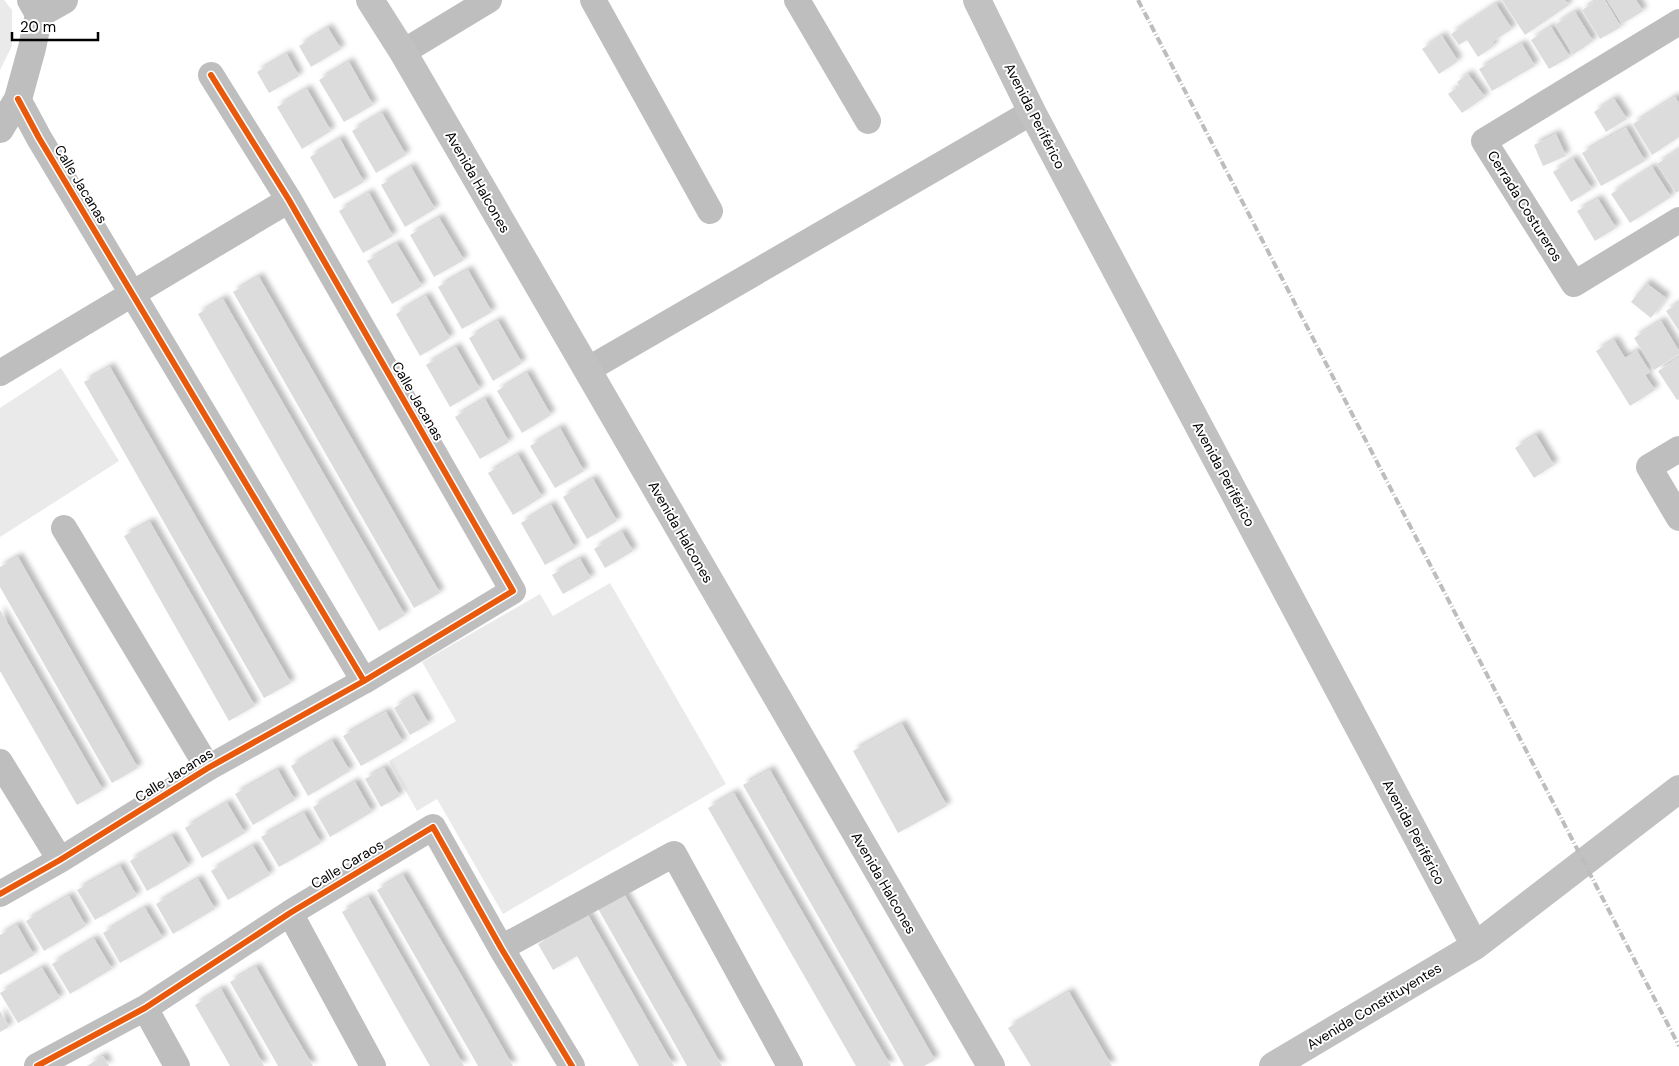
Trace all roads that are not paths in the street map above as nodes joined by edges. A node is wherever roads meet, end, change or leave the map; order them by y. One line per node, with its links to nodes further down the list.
1 (64, 0): 7 (street)
2 (370, 0): 9 (main road, Avenida Halcones)
3 (489, 0): 9 (street)
4 (593, 0): 16 (street)
5 (797, 0): 13 (street)
6 (977, 0): 12 (main road, Avenida Periférico)
7 (35, 7): 11 (street)
8 (1679, 22): 17 (street, Cerrada Costureros)
9 (403, 52): 19 (main road, Avenida Halcones)
10 (212, 75): 15 (street, Calle Jacanas)
11 (18, 99): 14 (street); 18 (street, Calle Jacanas)
12 (1032, 112): 19 (street); 31 (main road, Avenida Periférico)
13 (868, 122)
14 (0, 129)
15 (289, 200): 18 (street); 24 (street, Calle Jacanas)
16 (710, 211)
17 (1679, 220)
18 (132, 293): 20 (street); 24 (street, Calle Jacanas)
19 (587, 370): 39 (main road, Avenida Halcones)
20 (0, 373)
21 (1679, 449): 22 (street)
22 (1679, 518)
23 (64, 528): 26 (street, Calle Jacanas)
24 (364, 681): 26 (street, Calle Jacanas)
25 (0, 762): 28 (street)
26 (208, 768): 28 (street, Calle Jacanas)
27 (1679, 789): 31 (main road, Avenida Constituyentes)
28 (60, 860): 29 (street, Calle Jacanas)
29 (0, 894)
30 (290, 913): 32 (street, Calle Caraos); 33 (street, Calle Caraos); 36 (street)
31 (1475, 946): 40 (main road, Avenida Constituyentes)
32 (501, 948): 37 (street, Calle Caraos); 38 (street)
33 (145, 1008): 34 (street, Calle Caraos); 35 (street)
34 (37, 1066)
35 (177, 1066)
36 (374, 1066)
37 (572, 1066)
38 (790, 1066)
39 (991, 1066)
40 (1273, 1066)

